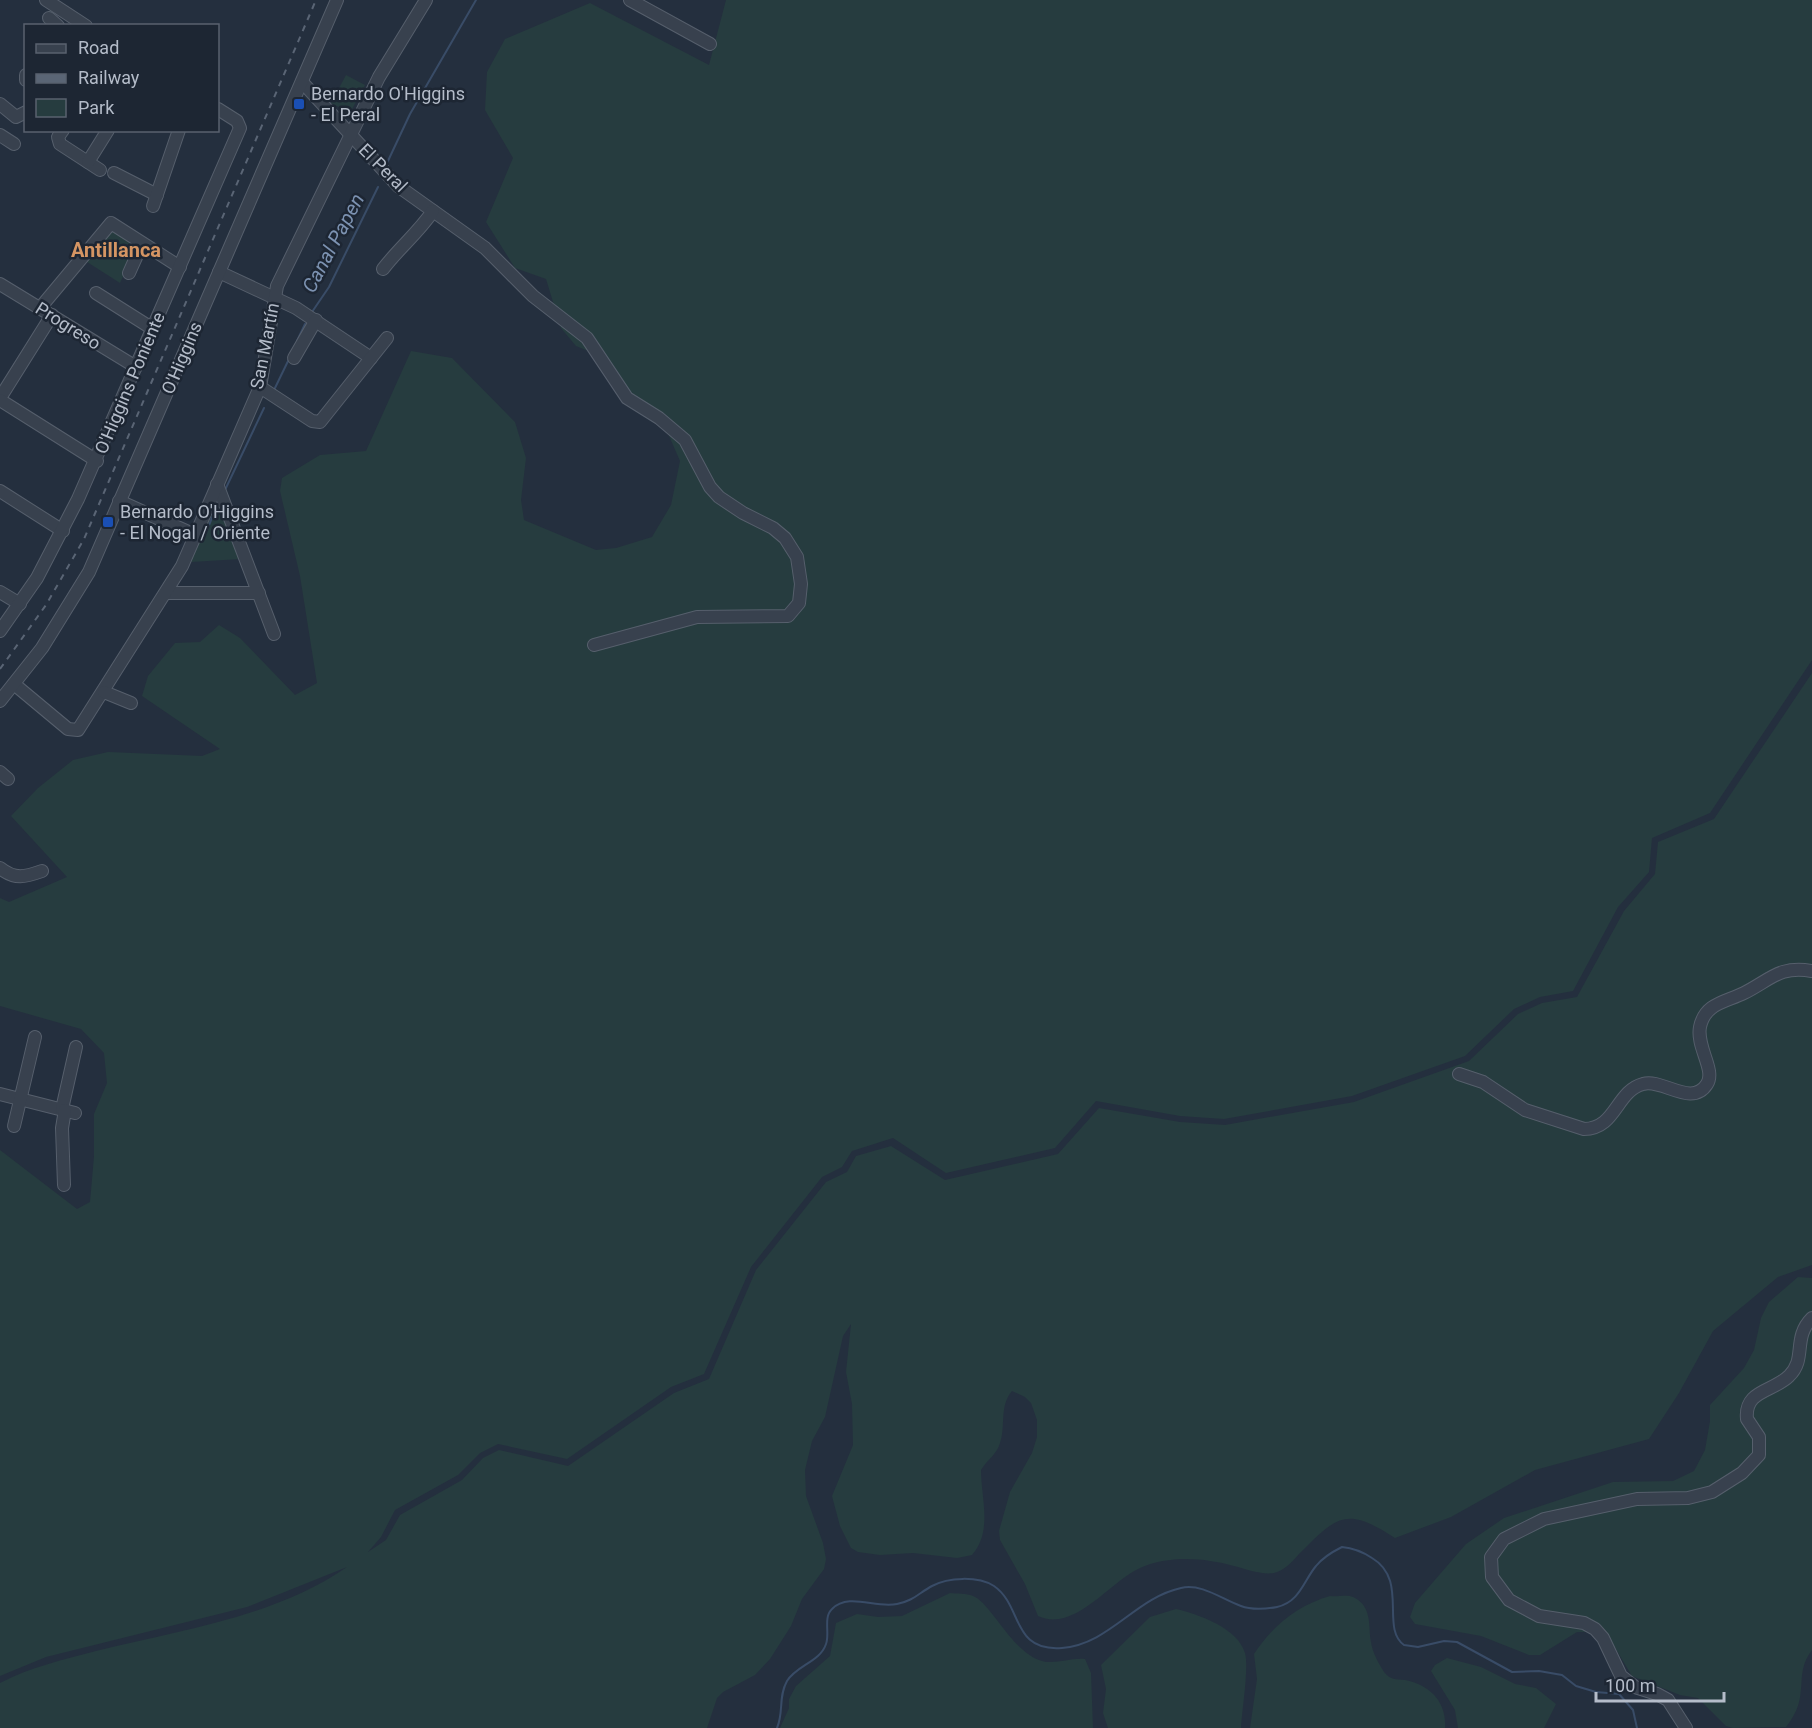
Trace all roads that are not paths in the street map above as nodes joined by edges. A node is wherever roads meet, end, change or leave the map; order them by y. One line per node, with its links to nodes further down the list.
1 (46, 0): 5 (street)
2 (337, 0): 7 (street, O'Higgins)
3 (426, 0): 15 (street, San Martín)
4 (630, 0): 6 (street)
5 (71, 22)
6 (710, 44)
7 (302, 82): 15 (street, El Peral); 24 (street, O'Higgins)
8 (0, 104): 10 (street)
9 (219, 111): 22 (street, O'Higgins Poniente)
10 (24, 113)
11 (62, 132): 17 (street)
12 (107, 132): 17 (street)
13 (178, 132): 19 (street)
14 (0, 135): 16 (street)
15 (350, 135): 20 (street, El Peral); 28 (street, San Martín)
16 (14, 144)
17 (88, 162): 18 (street)
18 (100, 170)
19 (114, 173)
20 (433, 211): 23 (street); 52 (street, El Peral)
21 (142, 243): 22 (street); 25 (street); 29 (street)
22 (180, 267): 32 (street, O'Higgins Poniente)
23 (383, 269)
24 (219, 272): 28 (street); 43 (street, O'Higgins)
25 (129, 273)
26 (0, 284): 29 (street, Progreso)
27 (96, 293): 32 (street)
28 (274, 297): 31 (street); 38 (street, San Martín)
29 (40, 308): 30 (street, Progreso)
30 (52, 315): 36 (street, Progreso); 37 (street)
31 (316, 320): 34 (street, San Martín); 35 (street)
32 (153, 329): 36 (street, O'Higgins Poniente)
33 (387, 338): 35 (street)
34 (294, 358)
35 (371, 358): 38 (street)
36 (136, 368): 40 (street, O'Higgins Poniente)
37 (5, 378): 39 (street)
38 (260, 387): 41 (street, San Martín)
39 (0, 399): 40 (street)
40 (97, 461): 44 (street, O'Higgins Poniente)
41 (217, 484): 45 (street, San Martín); 48 (street)
42 (0, 491): 44 (street)
43 (119, 501): 45 (street); 53 (street, O'Higgins)
44 (63, 531): 49 (street, O'Higgins Poniente)
45 (195, 535): 47 (street, San Martín)
46 (0, 592): 49 (street)
47 (167, 593): 48 (street); 54 (street, San Martín)
48 (259, 593): 51 (street)
49 (20, 604): 50 (street, O'Higgins Poniente)
50 (0, 631)
51 (274, 634)
52 (594, 645)
53 (14, 684): 54 (street, San Martín); 55 (street, O'Higgins)
54 (104, 692): 56 (street)
55 (0, 701)
56 (131, 703)
57 (0, 868): 58 (street)
58 (42, 871)
59 (1812, 971): 62 (street)
60 (35, 1037): 64 (street)
61 (76, 1047): 65 (street)
62 (1459, 1074)
63 (0, 1094): 64 (street)
64 (20, 1099): 65 (street); 66 (street)
65 (67, 1111): 67 (street)
66 (14, 1126)
67 (64, 1185)
68 (1812, 1318): 69 (street)
69 (1686, 1728)

